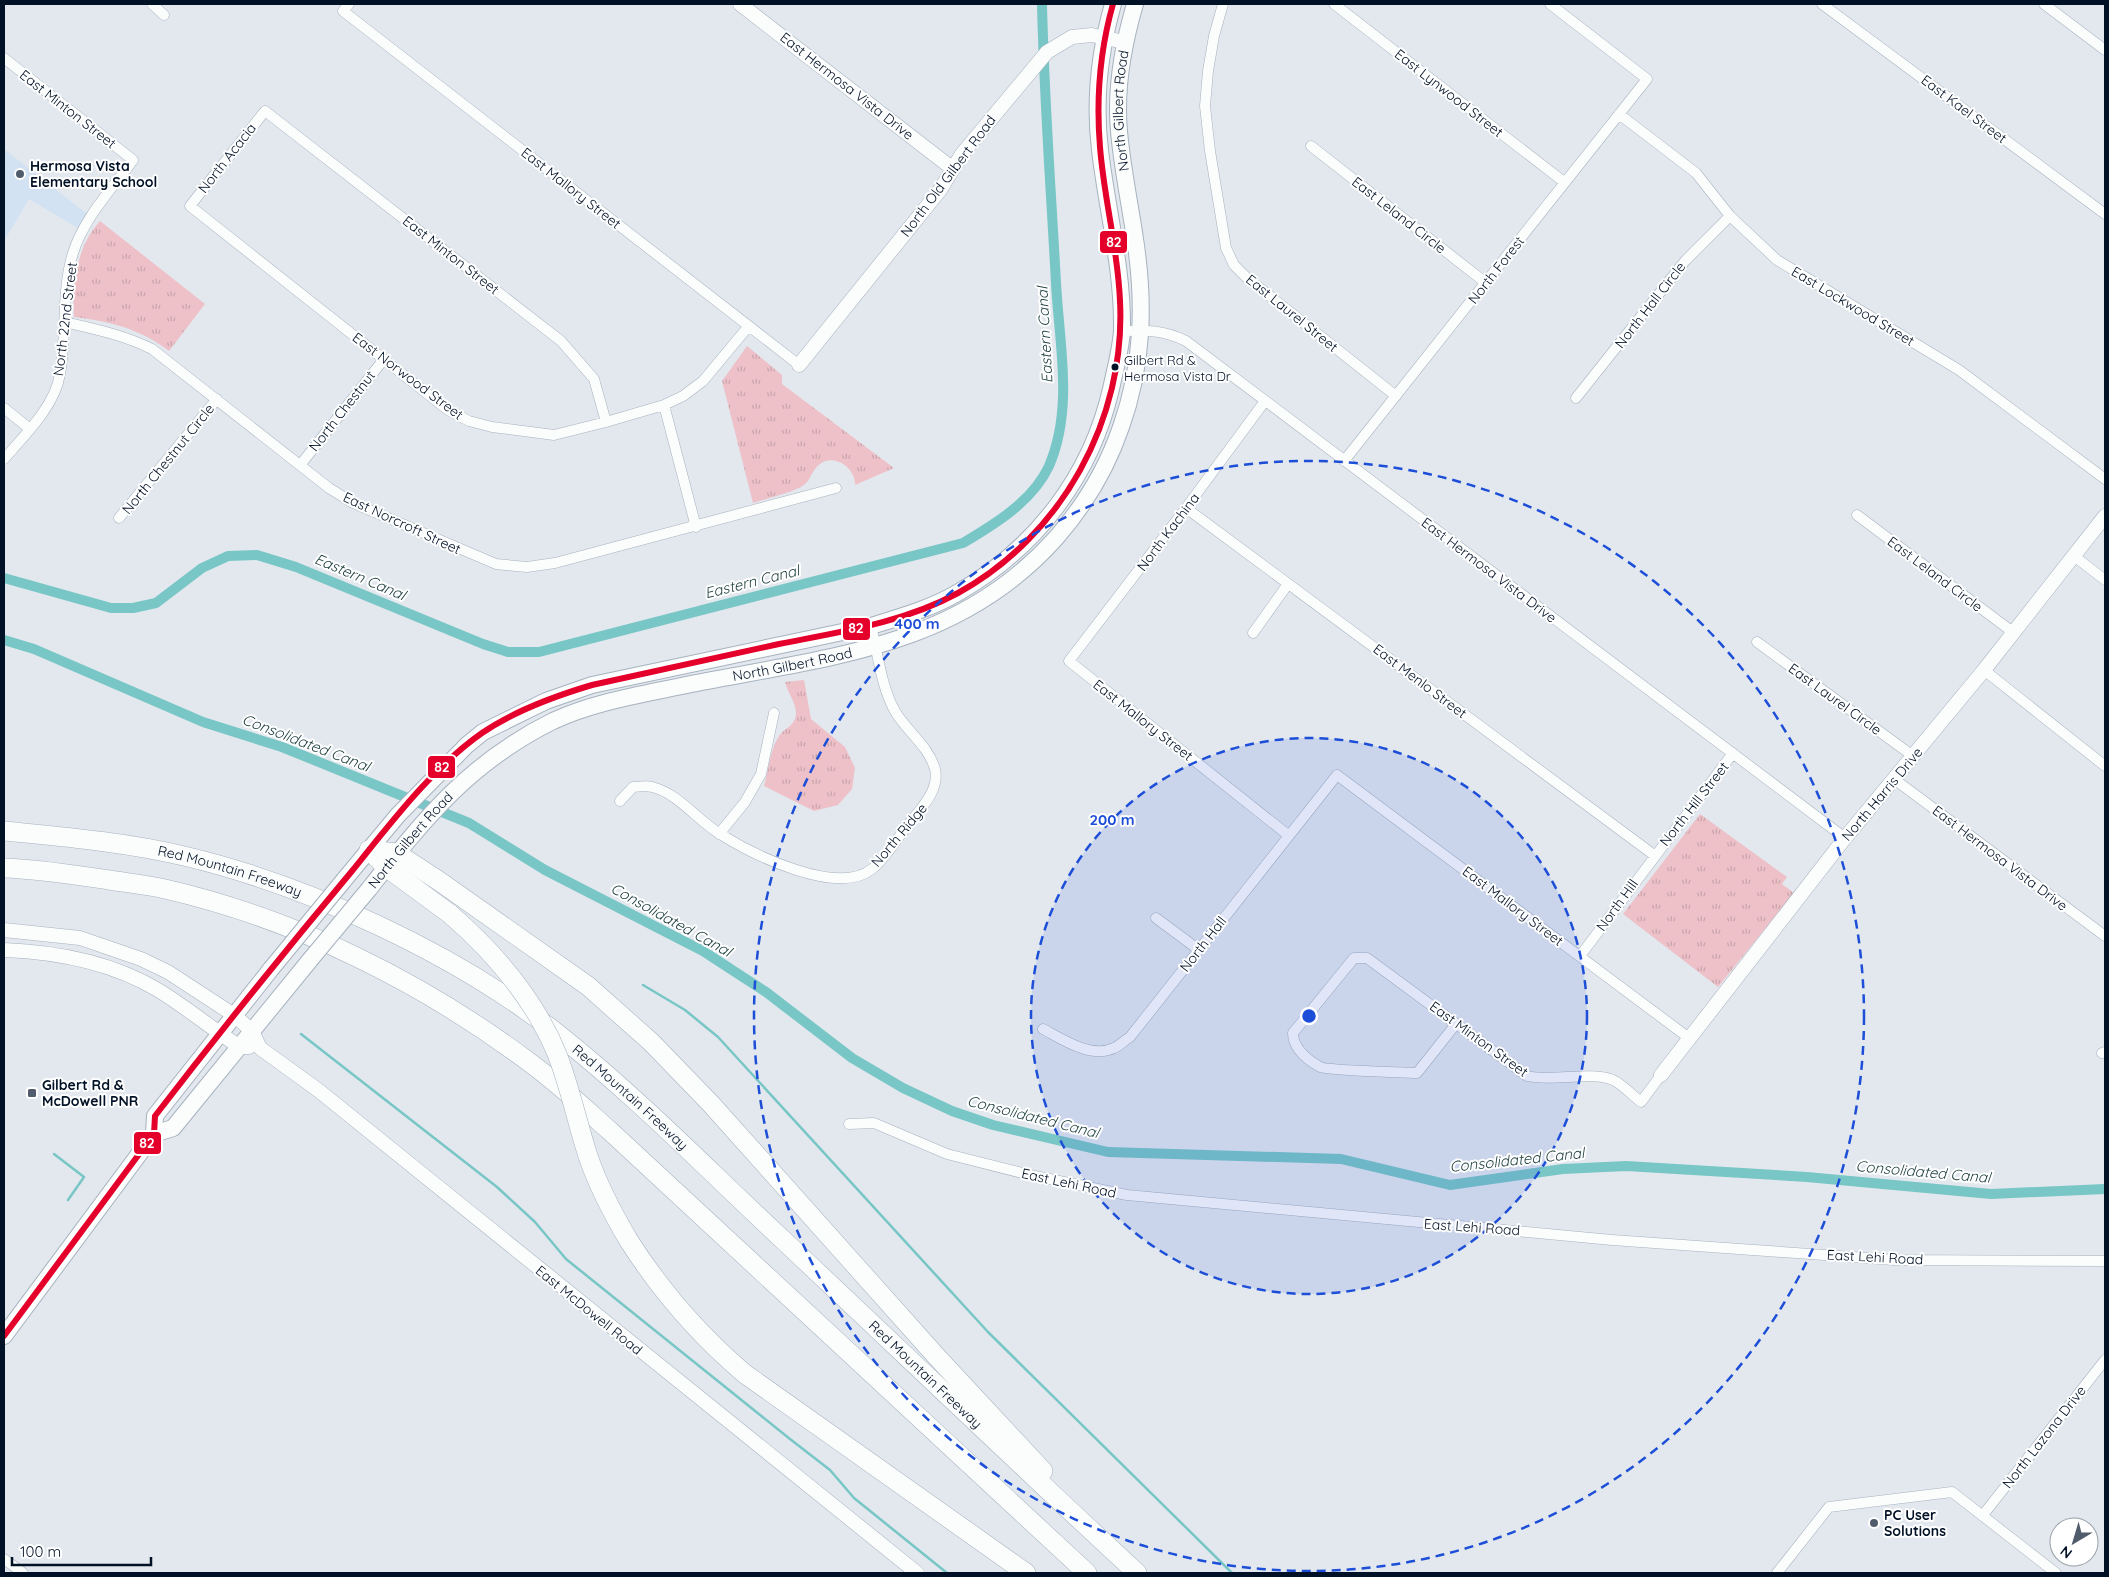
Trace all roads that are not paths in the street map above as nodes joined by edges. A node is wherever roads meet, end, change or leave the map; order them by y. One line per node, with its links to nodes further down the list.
1 (152, 4): 11 (street)
2 (740, 4): 20 (street, East Hermosa Vista Drive)
3 (1113, 4): 12 (main road, North Gilbert Road)
4 (1135, 4): 13 (main road, North Gilbert Road)
5 (1224, 4): 32 (street, East Laurel Street)
6 (1334, 4): 21 (street, East Lynwood Street)
7 (1550, 4): 17 (street, North Forest)
8 (1822, 4): 23 (street, East Kael Street)
9 (2044, 4): 14 (street)
10 (346, 7): 27 (street, East Mallory Street)
11 (164, 15)
12 (1104, 37): 13 (street, North Old Gilbert Road); 20 (street, North Old Gilbert Road); 29 (main road, North Gilbert Road)
13 (1124, 42): 28 (main road, North Gilbert Road)
14 (2105, 50)
15 (4, 58): 19 (street, East Minton Street)
16 (265, 110): 22 (street, North Acacia); 38 (street, East Minton Street)
17 (1619, 114): 21 (street, North Forest); 24 (street, East Lockwood Street)
18 (1311, 146): 25 (street, East Leland Circle)
19 (133, 160): 26 (street, North 22nd Street)
20 (953, 169): 31 (street, North Old Gilbert Road)
21 (1564, 182): 25 (street, North Forest)
22 (190, 206): 30 (street, East Norwood Street)
23 (2105, 214)
24 (1730, 216): 33 (street, North Hall Circle); 43 (street, East Lockwood Street)
25 (1486, 283): 32 (street, North Forest)
26 (65, 322): 34 (street, East Norcroft Street); 39 (street, North 22nd Street)
27 (748, 327): 31 (street, East Mallory Street); 36 (street, East Norwood Street)
28 (1142, 330): 29 (street, East Hermosa Vista Drive); 35 (street, East Hermosa Vista Drive); 57 (main road, North Gilbert Road)
29 (1122, 331): 53 (main road, North Gilbert Road)
30 (384, 359): 38 (street, East Norwood Street); 42 (street, North Chestnut)
31 (799, 365)
32 (1396, 396): 41 (street, North Forest)
33 (1576, 398)
34 (217, 399): 42 (street, East Norcroft Street); 48 (street, North Chestnut Circle)
35 (1265, 401): 41 (street, East Hermosa Vista Drive); 45 (street, North Kachina)
36 (664, 405): 38 (street, East Norwood Street); 49 (street)
37 (4, 408): 39 (street)
38 (606, 422)
39 (30, 429): 40 (street, North 22nd Street)
40 (4, 459)
41 (1344, 461): 61 (street, East Hermosa Vista Drive)
42 (301, 464): 49 (street, East Norcroft Street)
43 (2105, 479)
44 (836, 488): 49 (street, East Norcroft Street)
45 (1186, 508): 52 (street, East Menlo Street); 58 (street, North Kachina)
46 (1857, 515): 55 (street, East Leland Circle)
47 (2105, 516): 50 (street, North Harris Drive)
48 (119, 518)
49 (696, 527)
50 (2074, 556): 51 (street); 55 (street, North Harris Drive)
51 (2105, 580)
52 (1288, 584): 54 (street); 72 (street, East Menlo Street)
53 (871, 626): 57 (street, North Ridge); 71 (main road, North Gilbert Road)
54 (1253, 633)
55 (2014, 633): 59 (street, North Harris Drive)
56 (1757, 642): 62 (street, East Laurel Circle)
57 (876, 646): 68 (street, North Ridge); 73 (main road, North Gilbert Road)
58 (1069, 661): 69 (street, East Mallory Street)
59 (1984, 670): 62 (street, North Harris Drive); 63 (street)
60 (774, 713): 68 (street)
61 (1733, 753): 70 (street, East Hermosa Vista Drive); 72 (street, North Hill Street)
62 (1913, 756): 65 (street, North Harris Drive)
63 (2105, 766)
64 (1337, 775): 69 (street, North Hall); 80 (street, East Mallory Street)
65 (1894, 779): 70 (street, North Harris Drive); 77 (street, East Hermosa Vista Drive)
66 (620, 801): 68 (street, North Ridge)
67 (4, 831): 101 (highway, Red Mountain Freeway)
68 (719, 834)
69 (1288, 835): 79 (street, North Hall)
70 (1845, 838): 86 (street, North Harris Drive)
71 (369, 850): 73 (highway); 81 (main road, North Gilbert Road, bridge)
72 (1654, 855): 80 (street, North Hill)
73 (391, 860): 84 (main road, North Gilbert Road, bridge); 99 (highway, bridge); 102 (highway)
74 (4, 868): 100 (highway)
75 (1156, 918): 79 (street)
76 (4, 930): 81 (street, East McDowell Road)
77 (2105, 936)
78 (4, 950): 85 (street)
79 (1199, 950): 83 (street, North Hall)
80 (1580, 956): 86 (street, East Mallory Street)
81 (234, 1015): 84 (street, East McDowell Road); 85 (main road, North Gilbert Road)
82 (1456, 1024): 82 (street, East Minton Street); 89 (street, East Minton Street)
83 (1042, 1028)
84 (252, 1032): 87 (main road, North Gilbert Road); 88 (street, East McDowell Road)
85 (219, 1034): 87 (street); 91 (main road, North Gilbert Road)
86 (1689, 1038): 89 (street, North Harris Drive)
87 (240, 1047): 88 (street); 91 (main road, North Gilbert Road)
88 (260, 1048): 98 (street, East McDowell Road)
89 (1661, 1075)
90 (849, 1124): 92 (street, East Lehi Road)
91 (154, 1134): 93 (main road, North Gilbert Road)
92 (2105, 1261)
93 (4, 1336)
94 (2105, 1360): 95 (street, North Lazona Drive)
95 (1984, 1514): 103 (street); 104 (street)
96 (4, 1558): 97 (street)
97 (23, 1573)
98 (917, 1573)
99 (1026, 1573)
100 (1087, 1573)
101 (1137, 1573)
102 (1142, 1573)
103 (1776, 1573)
104 (2056, 1573)

